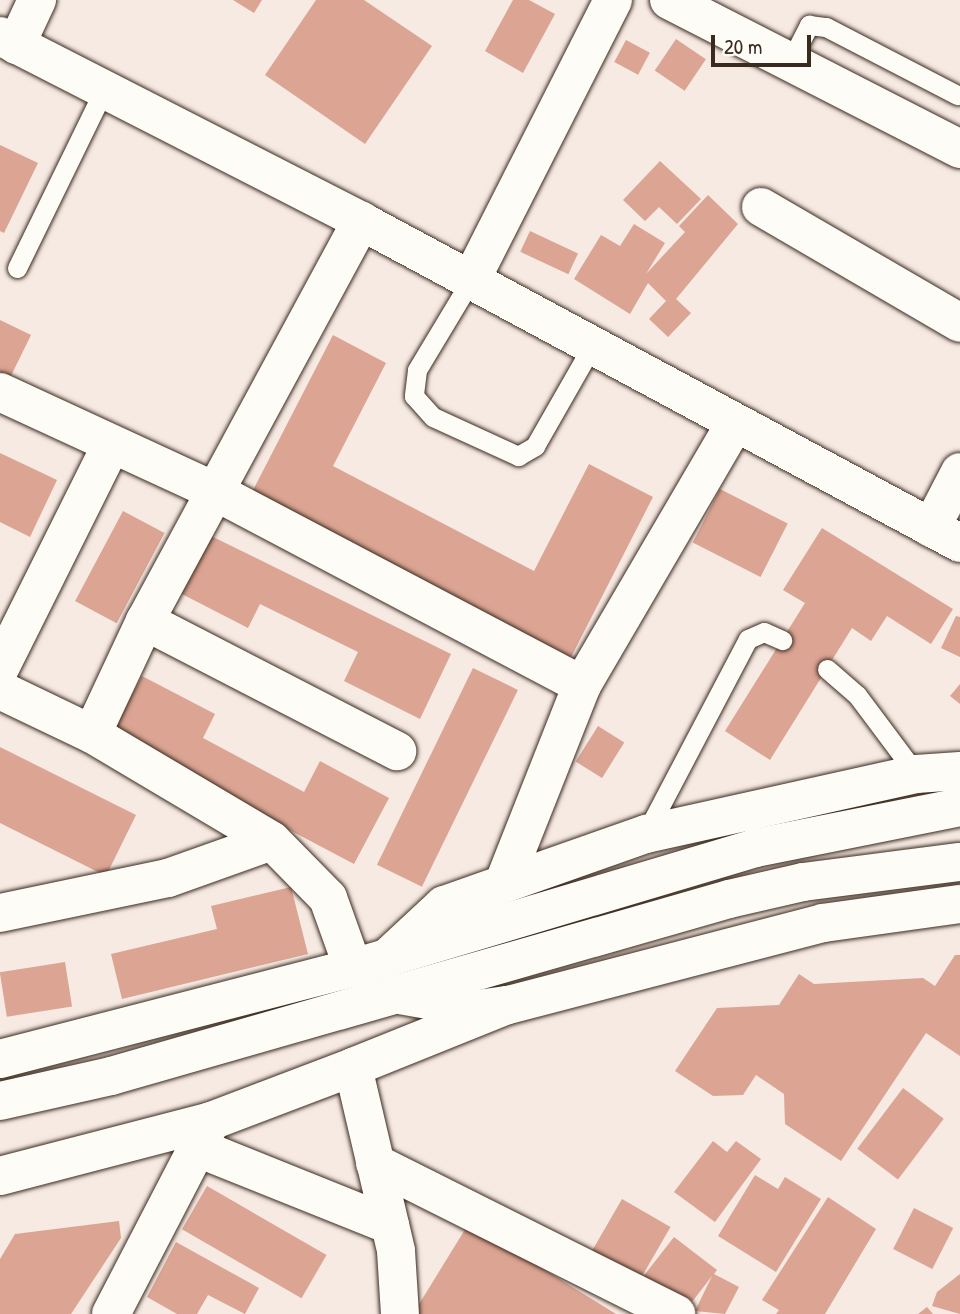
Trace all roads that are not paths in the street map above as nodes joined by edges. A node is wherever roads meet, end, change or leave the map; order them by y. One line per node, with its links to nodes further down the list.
1 (37, 0): 4 (main road)
2 (613, 0): 12 (main road)
3 (669, 0): 5 (main road)
4 (8, 41): 6 (main road)
5 (790, 62): 7 (lane); 8 (main road)
6 (104, 90): 10 (main road); 11 (lane)
7 (957, 95)
8 (960, 149)
9 (761, 207): 13 (main road)
10 (361, 221): 12 (main road); 19 (main road)
11 (17, 268)
12 (471, 280): 14 (main road); 14 (lane)
13 (960, 323)
14 (591, 348): 16 (main road)
15 (0, 392): 17 (main road)
16 (735, 423): 20 (main road); 25 (main road)
17 (110, 447): 19 (main road); 23 (main road)
18 (960, 472): 20 (main road)
19 (216, 492): 21 (main road); 25 (main road)
20 (946, 535)
21 (145, 621): 27 (main road); 28 (main road)
22 (782, 640): 32 (lane)
23 (0, 668)
24 (827, 669): 30 (lane)
25 (582, 685): 35 (main road)
26 (0, 690): 27 (main road)
27 (92, 734): 33 (main road)
28 (397, 751)
29 (960, 771): 30 (main road)
30 (916, 774): 32 (main road)
31 (960, 807): 38 (main road)
32 (646, 834): 35 (main road)
33 (272, 841): 37 (main road); 38 (main road)
34 (960, 862): 38 (main road)
35 (504, 882): 38 (main road)
36 (960, 904): 39 (main road)
37 (0, 913)
38 (377, 974): 39 (main road); 40 (main road); 42 (main road)
39 (508, 1005): 41 (main road)
40 (0, 1059)
41 (353, 1067): 43 (main road); 44 (main road)
42 (0, 1101)
43 (205, 1134): 45 (main road); 46 (main road); 47 (main road)
44 (375, 1163): 46 (main road); 49 (main road)
45 (0, 1176)
46 (390, 1225): 48 (main road)
47 (111, 1314)
48 (400, 1314)
49 (676, 1314)

